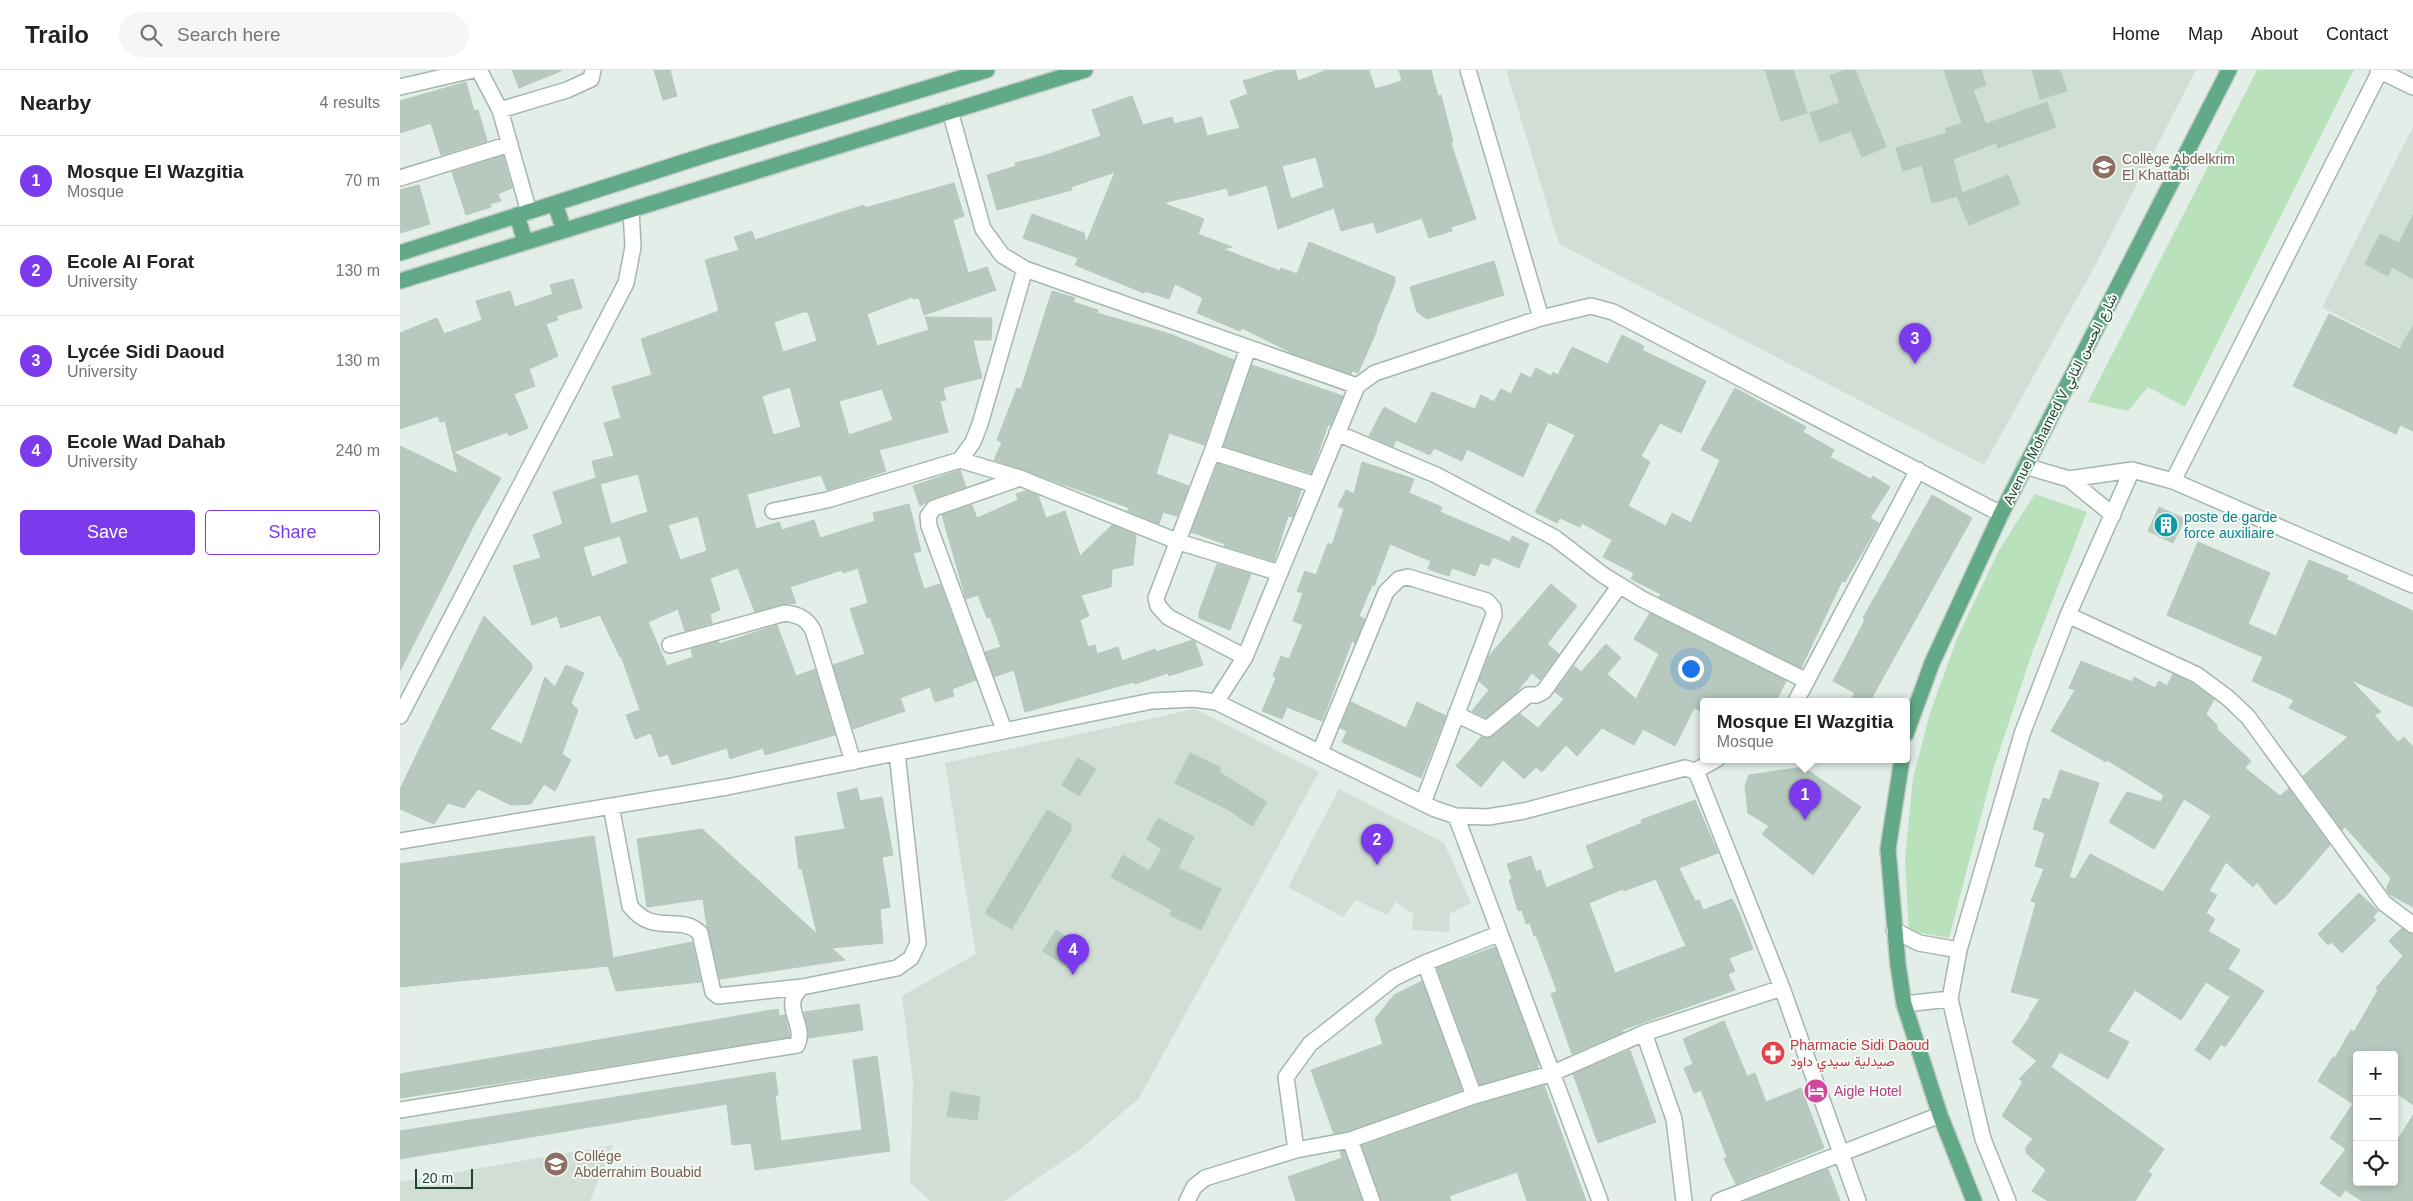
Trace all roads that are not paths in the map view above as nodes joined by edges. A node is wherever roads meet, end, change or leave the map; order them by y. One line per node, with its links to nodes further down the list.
1 (474, 70): 9 (street)
2 (479, 70): 11 (street)
3 (593, 70): 11 (street)
4 (987, 70): 15 (main road)
5 (1085, 70): 12 (main road)
6 (1468, 70): 23 (street)
7 (2229, 70): 29 (main road, Avenue Mohamed V شارع الحسن الثاني)
8 (2379, 71): 10 (street); 34 (street)
9 (400, 87)
10 (2413, 87)
11 (500, 110): 13 (street)
12 (950, 111): 16 (main road); 21 (street)
13 (510, 144): 14 (street); 17 (street)
14 (400, 178)
15 (555, 204): 17 (main road); 18 (main road)
16 (631, 210): 18 (main road); 50 (street)
17 (523, 214): 19 (main road); 20 (main road)
18 (564, 230): 19 (main road)
19 (525, 242): 22 (main road)
20 (400, 253)
21 (1025, 269): 24 (street); 28 (street)
22 (400, 281)
23 (1541, 318): 25 (street); 30 (street)
24 (1248, 348): 25 (street); 27 (street)
25 (1357, 386): 26 (street)
26 (1337, 433): 35 (street); 41 (street)
27 (1212, 452): 35 (street); 39 (street)
28 (960, 460): 32 (street); 36 (street)
29 (2026, 466): 33 (street); 37 (main road, Avenue Mohamed V شارع الحسن الثاني)
30 (1918, 470): 37 (street); 46 (street)
31 (2132, 470): 33 (street); 34 (street); 38 (street)
32 (1020, 478): 39 (street); 52 (street)
33 (2069, 479): 38 (street)
34 (2173, 481): 42 (street)
35 (1316, 486): 40 (street)
36 (773, 511)
37 (2001, 514): 51 (main road, Avenue Mohamed V شارع الحسن الثاني)
38 (2113, 515): 43 (street)
39 (1178, 542): 40 (street); 45 (street)
40 (1280, 573): 45 (street)
41 (1620, 585): 46 (street); 49 (street)
42 (2413, 585)
43 (2068, 615): 63 (street); 66 (street)
44 (670, 645): 55 (street)
45 (1245, 657): 48 (street)
46 (1807, 681): 47 (street)
47 (1798, 698)
48 (1216, 702): 52 (street); 53 (street)
49 (1456, 714): 53 (street); 59 (street)
50 (400, 716)
51 (1910, 723)
52 (1004, 730): 54 (street)
53 (1320, 752): 59 (street)
54 (897, 753): 55 (street); 68 (street)
55 (852, 762): 60 (street)
56 (1710, 763): 58 (street)
57 (1901, 763): 64 (main road)
58 (1695, 771): 61 (street); 69 (street)
59 (1423, 803): 61 (street)
60 (611, 806): 62 (street); 68 (street)
61 (1456, 816): 65 (street)
62 (400, 841)
63 (2413, 925)
64 (1894, 930): 66 (street); 71 (main road)
65 (1498, 934): 67 (street); 73 (street)
66 (1959, 950): 70 (street)
67 (1425, 963): 74 (street); 78 (street)
68 (802, 987): 75 (street)
69 (1782, 988): 72 (street); 79 (street)
70 (1950, 999): 71 (street); 87 (street)
71 (1904, 1004): 76 (main road)
72 (1644, 1033): 73 (street); 83 (street)
73 (1553, 1073): 74 (street); 82 (street)
74 (1474, 1096): 77 (street)
75 (400, 1110)
76 (1940, 1115): 79 (street); 86 (main road)
77 (1350, 1140): 78 (street); 81 (street)
78 (1296, 1150): 80 (street)
79 (1841, 1153): 84 (street); 85 (street)
80 (1187, 1201)
81 (1372, 1201)
82 (1600, 1201)
83 (1684, 1201)
84 (1719, 1201)
85 (1858, 1201)
86 (1974, 1201)
87 (2008, 1201)

